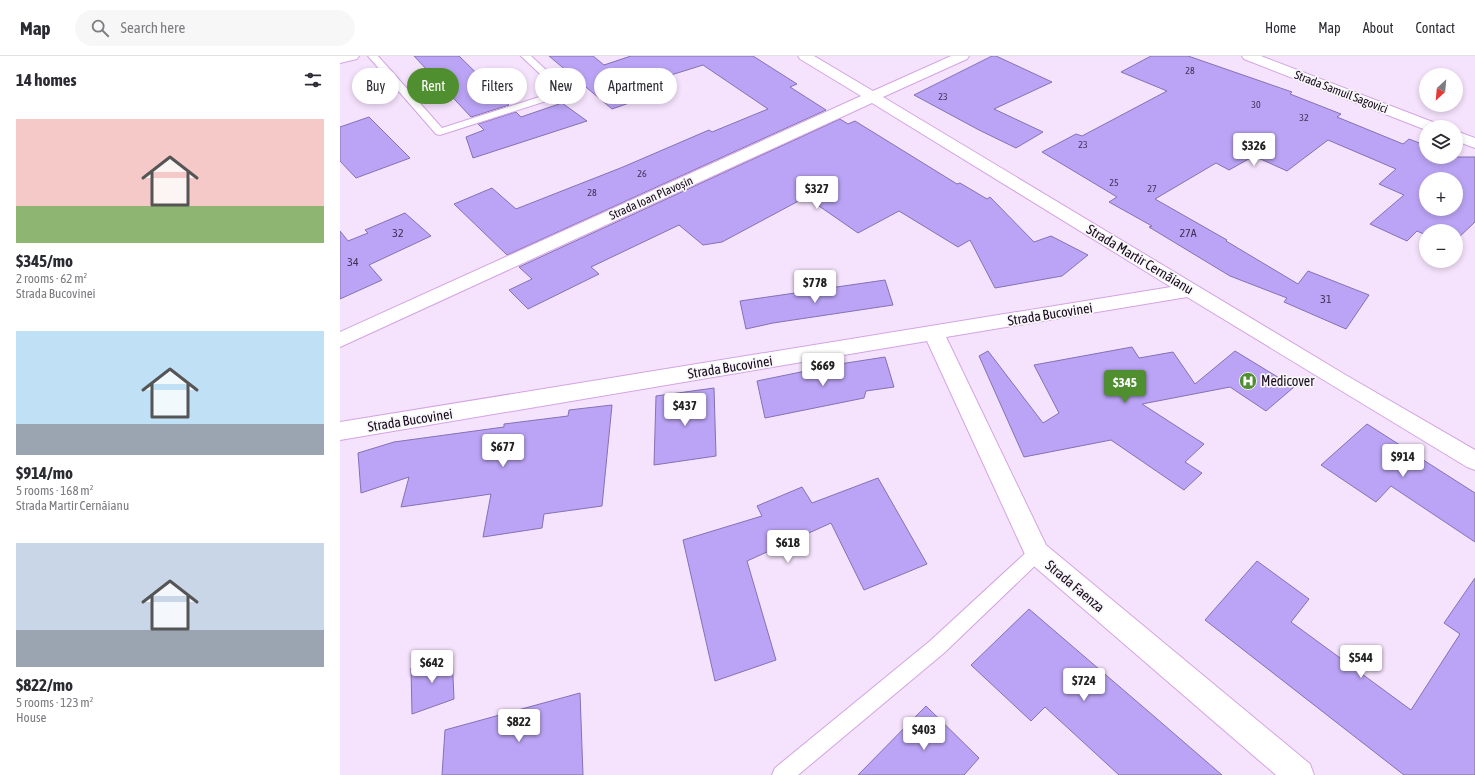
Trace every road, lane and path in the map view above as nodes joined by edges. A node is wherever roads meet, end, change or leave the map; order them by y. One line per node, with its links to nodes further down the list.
1 (352, 56): 7 (street)
2 (373, 56): 3 (lane)
3 (526, 56)
4 (805, 56): 8 (street, Strada Martir Cernăianu)
5 (962, 56): 8 (street, Strada Ioan Plavoșin)
6 (1249, 56): 9 (street, Strada Samuil Sagovici)
7 (340, 59)
8 (873, 97): 12 (street, Strada Martir Cernăianu); 14 (street, Strada Ioan Plavoșin)
9 (1419, 122)
10 (1463, 139): 11 (street)
11 (1475, 143)
12 (1191, 290): 13 (street, Strada Bucovinei); 16 (street, Strada Martir Cernăianu)
13 (934, 333): 15 (street, Strada Bucovinei); 17 (street, Strada Faenza)
14 (340, 340)
15 (340, 431)
16 (1475, 461)
17 (1037, 553): 18 (lane); 19 (street, Strada Faenza)
18 (782, 775)
19 (1299, 775)

